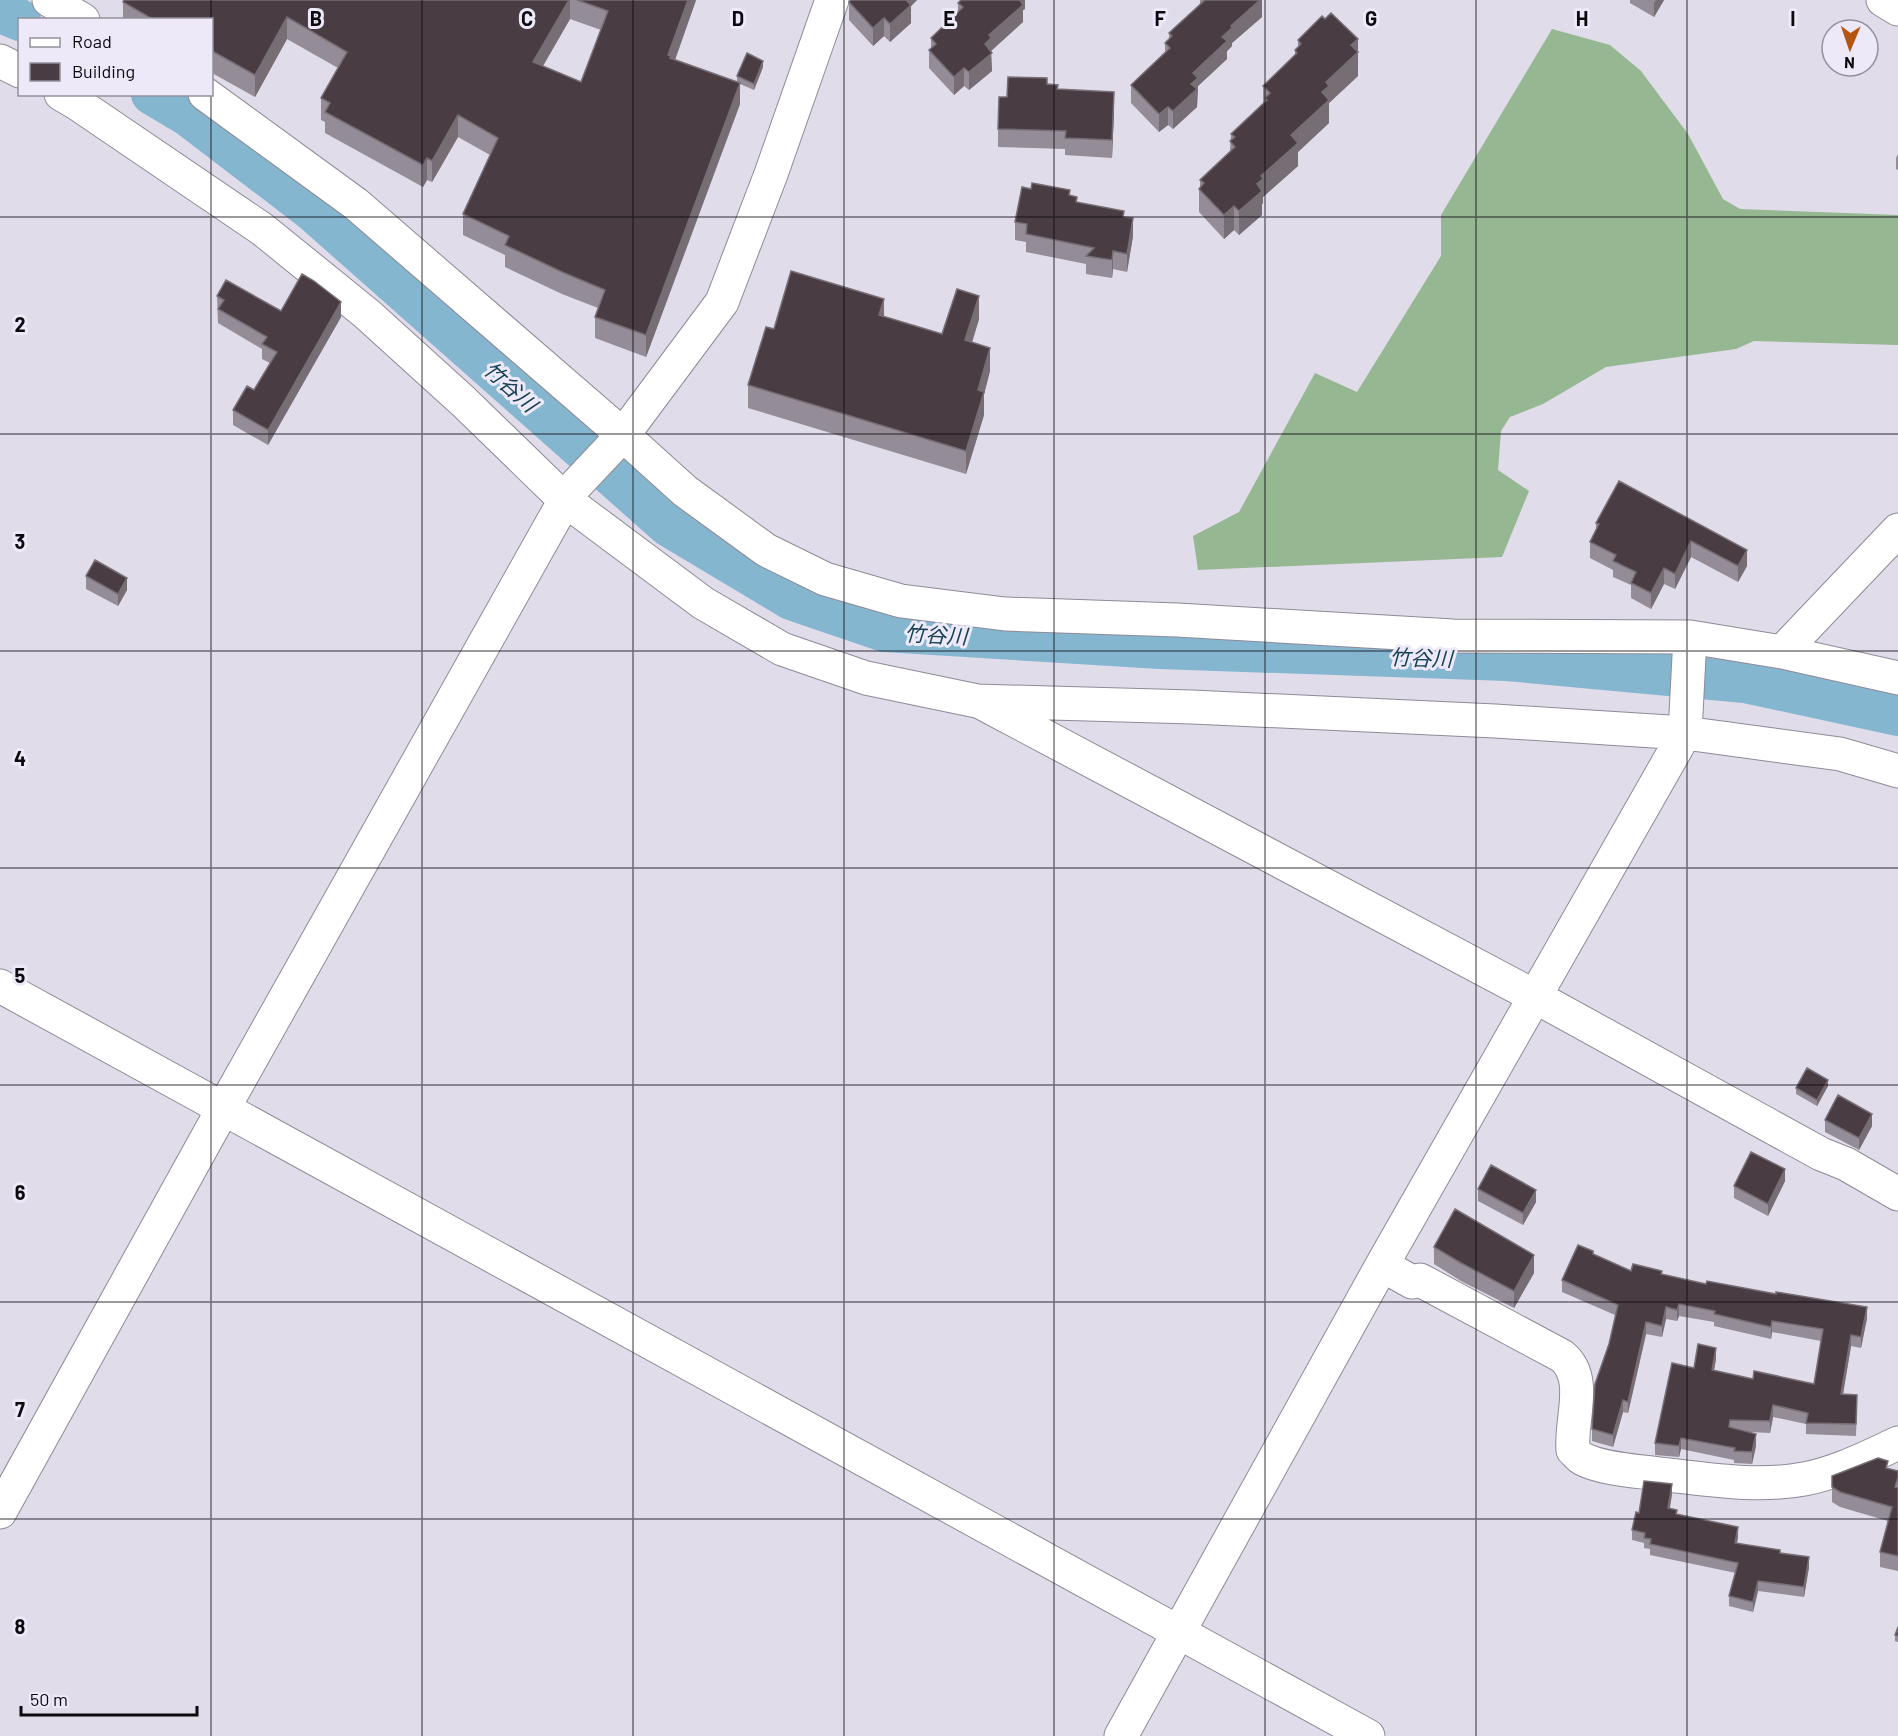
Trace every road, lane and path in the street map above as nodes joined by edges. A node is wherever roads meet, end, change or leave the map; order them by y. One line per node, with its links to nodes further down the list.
1 (49, 0): 5 (street)
2 (832, 0): 10 (street)
3 (1883, 0): 4 (street)
4 (1898, 9)
5 (80, 18)
6 (0, 61): 7 (street)
7 (18, 70)
8 (64, 96): 11 (street)
9 (208, 96): 10 (street)
10 (619, 439): 11 (street); 13 (street)
11 (569, 494): 16 (street); 21 (street)
12 (1898, 530): 14 (street)
13 (1690, 644): 14 (street); 17 (street)
14 (1782, 652): 15 (street)
15 (1898, 678)
16 (977, 701): 17 (street); 20 (street)
17 (1685, 733): 18 (street); 20 (street)
18 (1898, 771)
19 (0, 986): 21 (street)
20 (1534, 996): 22 (street); 23 (street)
21 (223, 1108): 25 (street); 26 (street)
22 (1898, 1194)
23 (1382, 1265): 24 (street); 26 (street)
24 (1898, 1443)
25 (0, 1512)
26 (1179, 1631): 27 (street); 28 (street)
27 (1121, 1736)
28 (1368, 1736)

